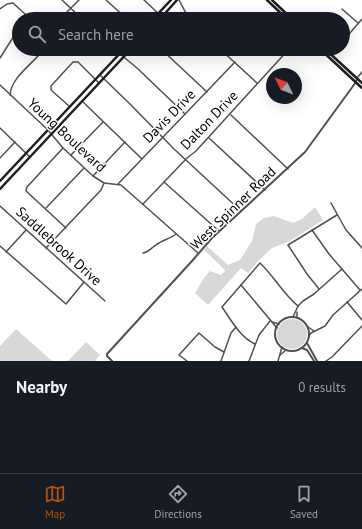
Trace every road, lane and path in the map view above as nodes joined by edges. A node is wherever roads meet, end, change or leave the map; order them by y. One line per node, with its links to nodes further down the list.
1 (62, 0): 9 (street)
2 (79, 0): 9 (street)
3 (106, 0): 15 (street)
4 (144, 0): 16 (street)
5 (171, 0): 17 (main road)
6 (178, 0): 18 (main road); 19 (street)
7 (267, 0): 20 (main road)
8 (272, 0): 21 (main road)
9 (71, 8): 13 (street); 14 (street)
10 (1, 9): 12 (street)
11 (342, 9): 22 (street)
12 (22, 12)
13 (67, 12)
14 (75, 12)
15 (119, 12)
16 (157, 12)
17 (159, 12)
18 (167, 12)
19 (185, 12)
20 (280, 12)
21 (285, 12)
22 (345, 12)
23 (350, 16): 25 (street)
24 (362, 19): 25 (street)
25 (358, 24): 26 (street)
26 (350, 33)
27 (12, 39): 34 (street)
28 (38, 56): 49 (street)
29 (118, 56): 38 (main road)
30 (168, 56): 48 (street)
31 (228, 56): 36 (street)
32 (282, 56): 44 (street, Dalton Drive)
33 (330, 56): 39 (main road); 42 (main road)
34 (0, 58)
35 (124, 58): 40 (main road); 52 (street)
36 (235, 62): 44 (street); 48 (street, Davis Drive)
37 (362, 72): 39 (street)
38 (100, 75): 40 (street); 41 (main road)
39 (357, 78): 42 (street); 45 (main road)
40 (103, 79): 43 (main road); 58 (street)
41 (96, 80): 43 (street); 51 (main road); 51 (street)
42 (356, 82): 47 (main road); 70 (street, West Spinner Road)
43 (99, 83): 50 (main road)
44 (257, 83): 53 (street, Dalton Drive)
45 (362, 83)
46 (0, 85): 49 (street, Young Boulevard)
47 (362, 88)
48 (207, 92): 52 (street, Davis Drive)
49 (10, 95): 56 (street, Young Boulevard)
50 (82, 102): 54 (street); 57 (main road)
51 (70, 107): 56 (main road)
52 (185, 114): 58 (street, Davis Drive)
53 (230, 115): 59 (street, Dalton Drive); 70 (street)
54 (102, 122): 61 (street); 64 (street)
55 (0, 128): 60 (street)
56 (48, 130): 57 (street, Young Boulevard); 63 (main road)
57 (52, 134): 62 (street, Young Boulevard); 65 (main road)
58 (163, 138): 67 (street, Davis Drive); 68 (street)
59 (209, 138): 68 (street, Dalton Drive); 77 (street)
60 (15, 142): 63 (street); 66 (street)
61 (125, 142): 67 (street); 71 (street)
62 (63, 148): 64 (street, Young Boulevard); 81 (street)
63 (26, 153): 65 (street); 72 (main road)
64 (71, 155): 69 (street, Young Boulevard)
65 (30, 157): 76 (main road)
66 (0, 158)
67 (142, 159): 75 (street, Davis Drive)
68 (185, 159): 73 (street, Dalton Drive); 82 (street)
69 (84, 168): 71 (street, Young Boulevard); 81 (street)
70 (288, 169): 77 (street, West Spinner Road)
71 (93, 176): 74 (street, Young Boulevard)
72 (0, 180)
73 (164, 182): 78 (street, Dalton Drive); 87 (street)
74 (104, 183): 75 (street, Young Boulevard); 84 (street)
75 (118, 184): 78 (street, Young Boulevard)
76 (0, 189)
77 (265, 190): 82 (street, West Spinner Road)
78 (143, 204): 88 (street, Young Boulevard)
79 (331, 204): 83 (street)
80 (0, 206): 85 (street, Saddlebrook Drive)
81 (45, 209): 84 (street)
82 (241, 211): 87 (street, West Spinner Road)
83 (337, 215): 86 (street); 91 (street)
84 (66, 228): 90 (street)
85 (26, 230): 90 (street, Saddlebrook Drive); 92 (street)
86 (312, 230): 95 (street); 98 (street)
87 (219, 231): 94 (street, West Spinner Road)
88 (176, 234): 93 (street); 94 (street, Young Boulevard)
89 (0, 246): 92 (street)
90 (46, 248): 96 (street, Saddlebrook Drive)
91 (362, 248)
92 (6, 252): 96 (street)
93 (143, 253)
94 (198, 253): 122 (street, West Spinner Road)
95 (342, 269): 98 (street); 99 (street)
96 (84, 282): 100 (street, Saddlebrook Drive)
97 (241, 285): 102 (street); 107 (street); 111 (street)
98 (320, 289): 102 (street)
99 (361, 290): 101 (street)
100 (105, 301)
101 (347, 302): 106 (street); 113 (street)
102 (298, 306): 103 (street)
103 (297, 310): 104 (street); 105 (street)
104 (293, 317): 105 (street); 108 (street)
105 (297, 318): 110 (street)
106 (362, 320)
107 (270, 322): 108 (street); 112 (street); 116 (street)
108 (279, 324): 112 (street)
109 (362, 326): 129 (street)
110 (308, 327): 113 (street); 114 (street)
111 (236, 328): 116 (street); 120 (street)
112 (277, 328): 117 (street)
113 (316, 331): 114 (street)
114 (309, 336): 115 (street)
115 (307, 342): 118 (street); 128 (street)
116 (255, 344): 125 (street)
117 (282, 347): 119 (street); 121 (street)
118 (300, 348): 119 (street); 127 (street)
119 (286, 350): 121 (street)
120 (224, 352): 123 (street); 124 (street)
121 (280, 355): 126 (street)
122 (112, 361)
123 (187, 361)
124 (221, 361)
125 (249, 361)
126 (278, 361)
127 (314, 361)
128 (317, 361)
129 (326, 361)

